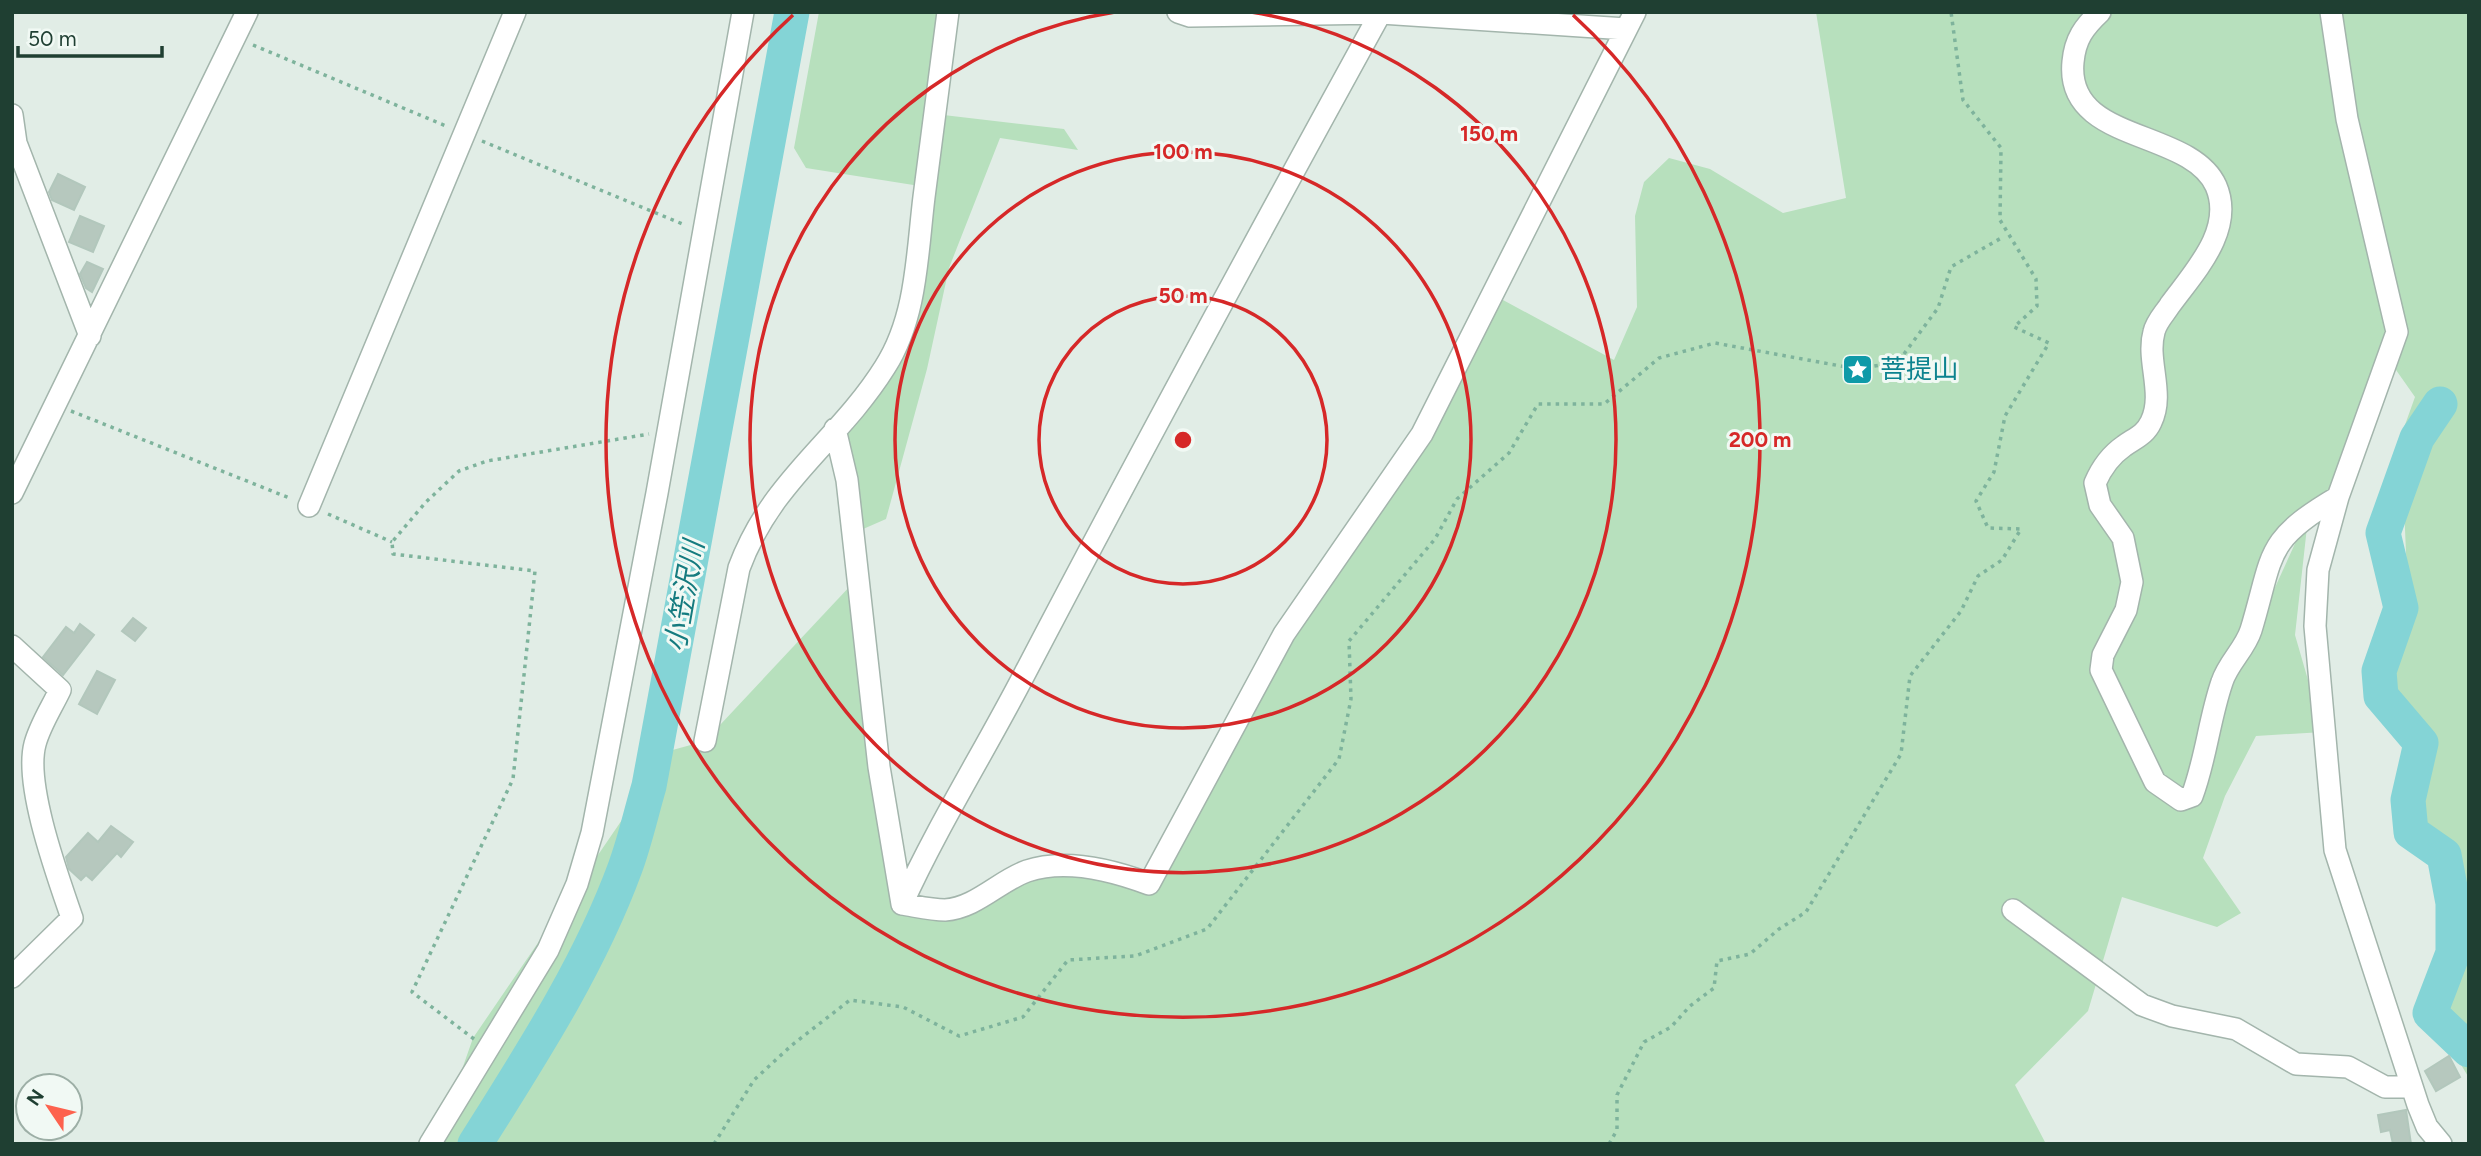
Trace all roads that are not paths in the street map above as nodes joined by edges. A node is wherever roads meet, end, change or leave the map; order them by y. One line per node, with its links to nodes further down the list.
1 (247, 12): 11 (street)
2 (515, 12): 15 (street)
3 (743, 12): 22 (street)
4 (948, 12): 12 (street)
5 (1178, 12): 8 (street)
6 (2100, 12): 14 (street)
7 (2331, 12): 14 (street)
8 (1381, 13): 9 (street); 18 (street)
9 (1630, 21): 18 (street)
10 (13, 120): 11 (street)
11 (90, 336): 13 (street)
12 (835, 429): 17 (street); 18 (street)
13 (15, 482)
14 (2338, 497): 21 (street)
15 (309, 506)
16 (12, 646): 20 (street)
17 (705, 741)
18 (902, 904)
19 (2013, 910): 21 (street)
20 (12, 976)
21 (2412, 1087): 23 (street)
22 (430, 1144)
23 (2441, 1144)

